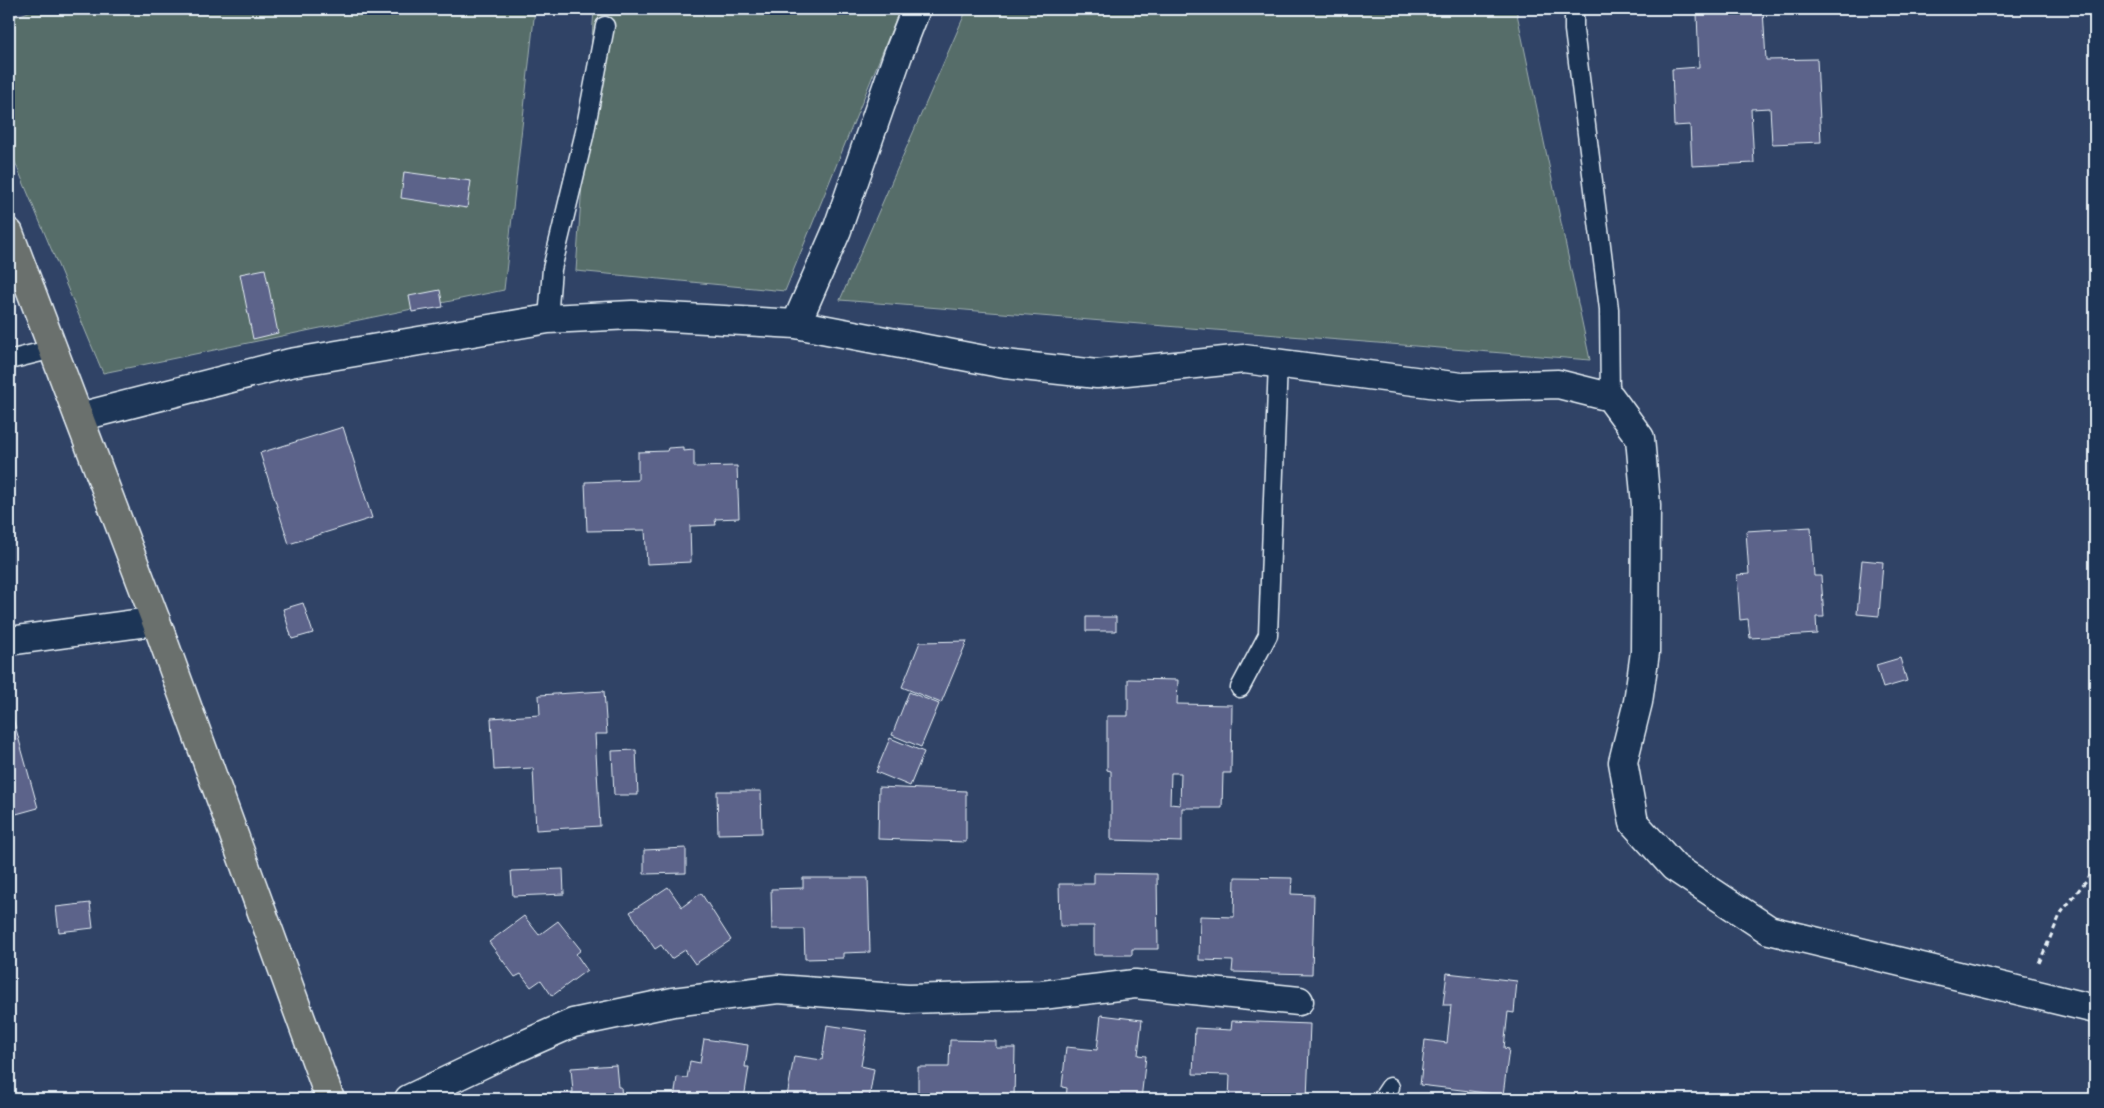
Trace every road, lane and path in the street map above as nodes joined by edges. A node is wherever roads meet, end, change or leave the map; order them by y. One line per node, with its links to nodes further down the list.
1 (916, 9): 6 (street)
2 (1574, 9): 10 (lane)
3 (604, 26): 5 (lane)
4 (9, 233): 7 (highway)
5 (548, 319): 6 (street); 11 (street)
6 (796, 324): 9 (street)
7 (53, 349): 8 (lane); 11 (highway)
8 (9, 360)
9 (1278, 362): 10 (street); 14 (lane)
10 (1610, 397): 16 (street)
11 (79, 418): 12 (highway)
12 (156, 621): 13 (street); 19 (highway)
13 (9, 640)
14 (1240, 688)
15 (2095, 869): 16 (path)
16 (2025, 993): 18 (street)
17 (1299, 1000): 20 (street)
18 (2095, 1008)
19 (330, 1099)
20 (409, 1099)

